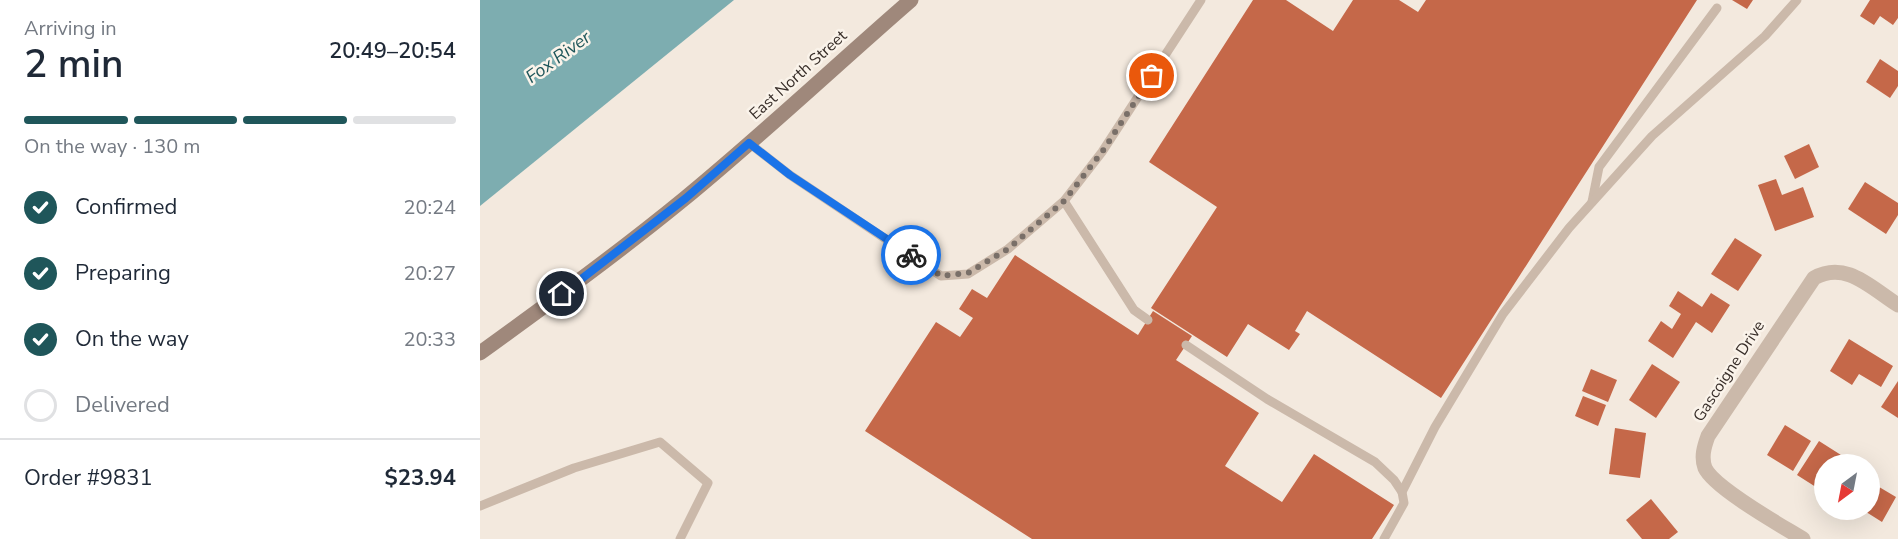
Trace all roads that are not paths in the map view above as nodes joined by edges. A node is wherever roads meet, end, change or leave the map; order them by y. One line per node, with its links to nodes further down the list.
1 (911, 0): 5 (main road, East North Street)
2 (1201, 0): 6 (lane)
3 (1797, 0): 7 (lane)
4 (1717, 8): 7 (lane)
5 (749, 143): 6 (lane); 11 (main road, East North Street)
6 (1064, 201): 9 (lane)
7 (1591, 204): 12 (lane)
8 (1898, 305): 16 (street, Gascoigne Drive)
9 (1148, 320)
10 (1186, 345): 12 (lane)
11 (480, 353)
12 (1402, 492): 15 (lane)
13 (480, 506): 14 (lane)
14 (680, 539)
15 (1384, 539)
16 (1803, 539)

